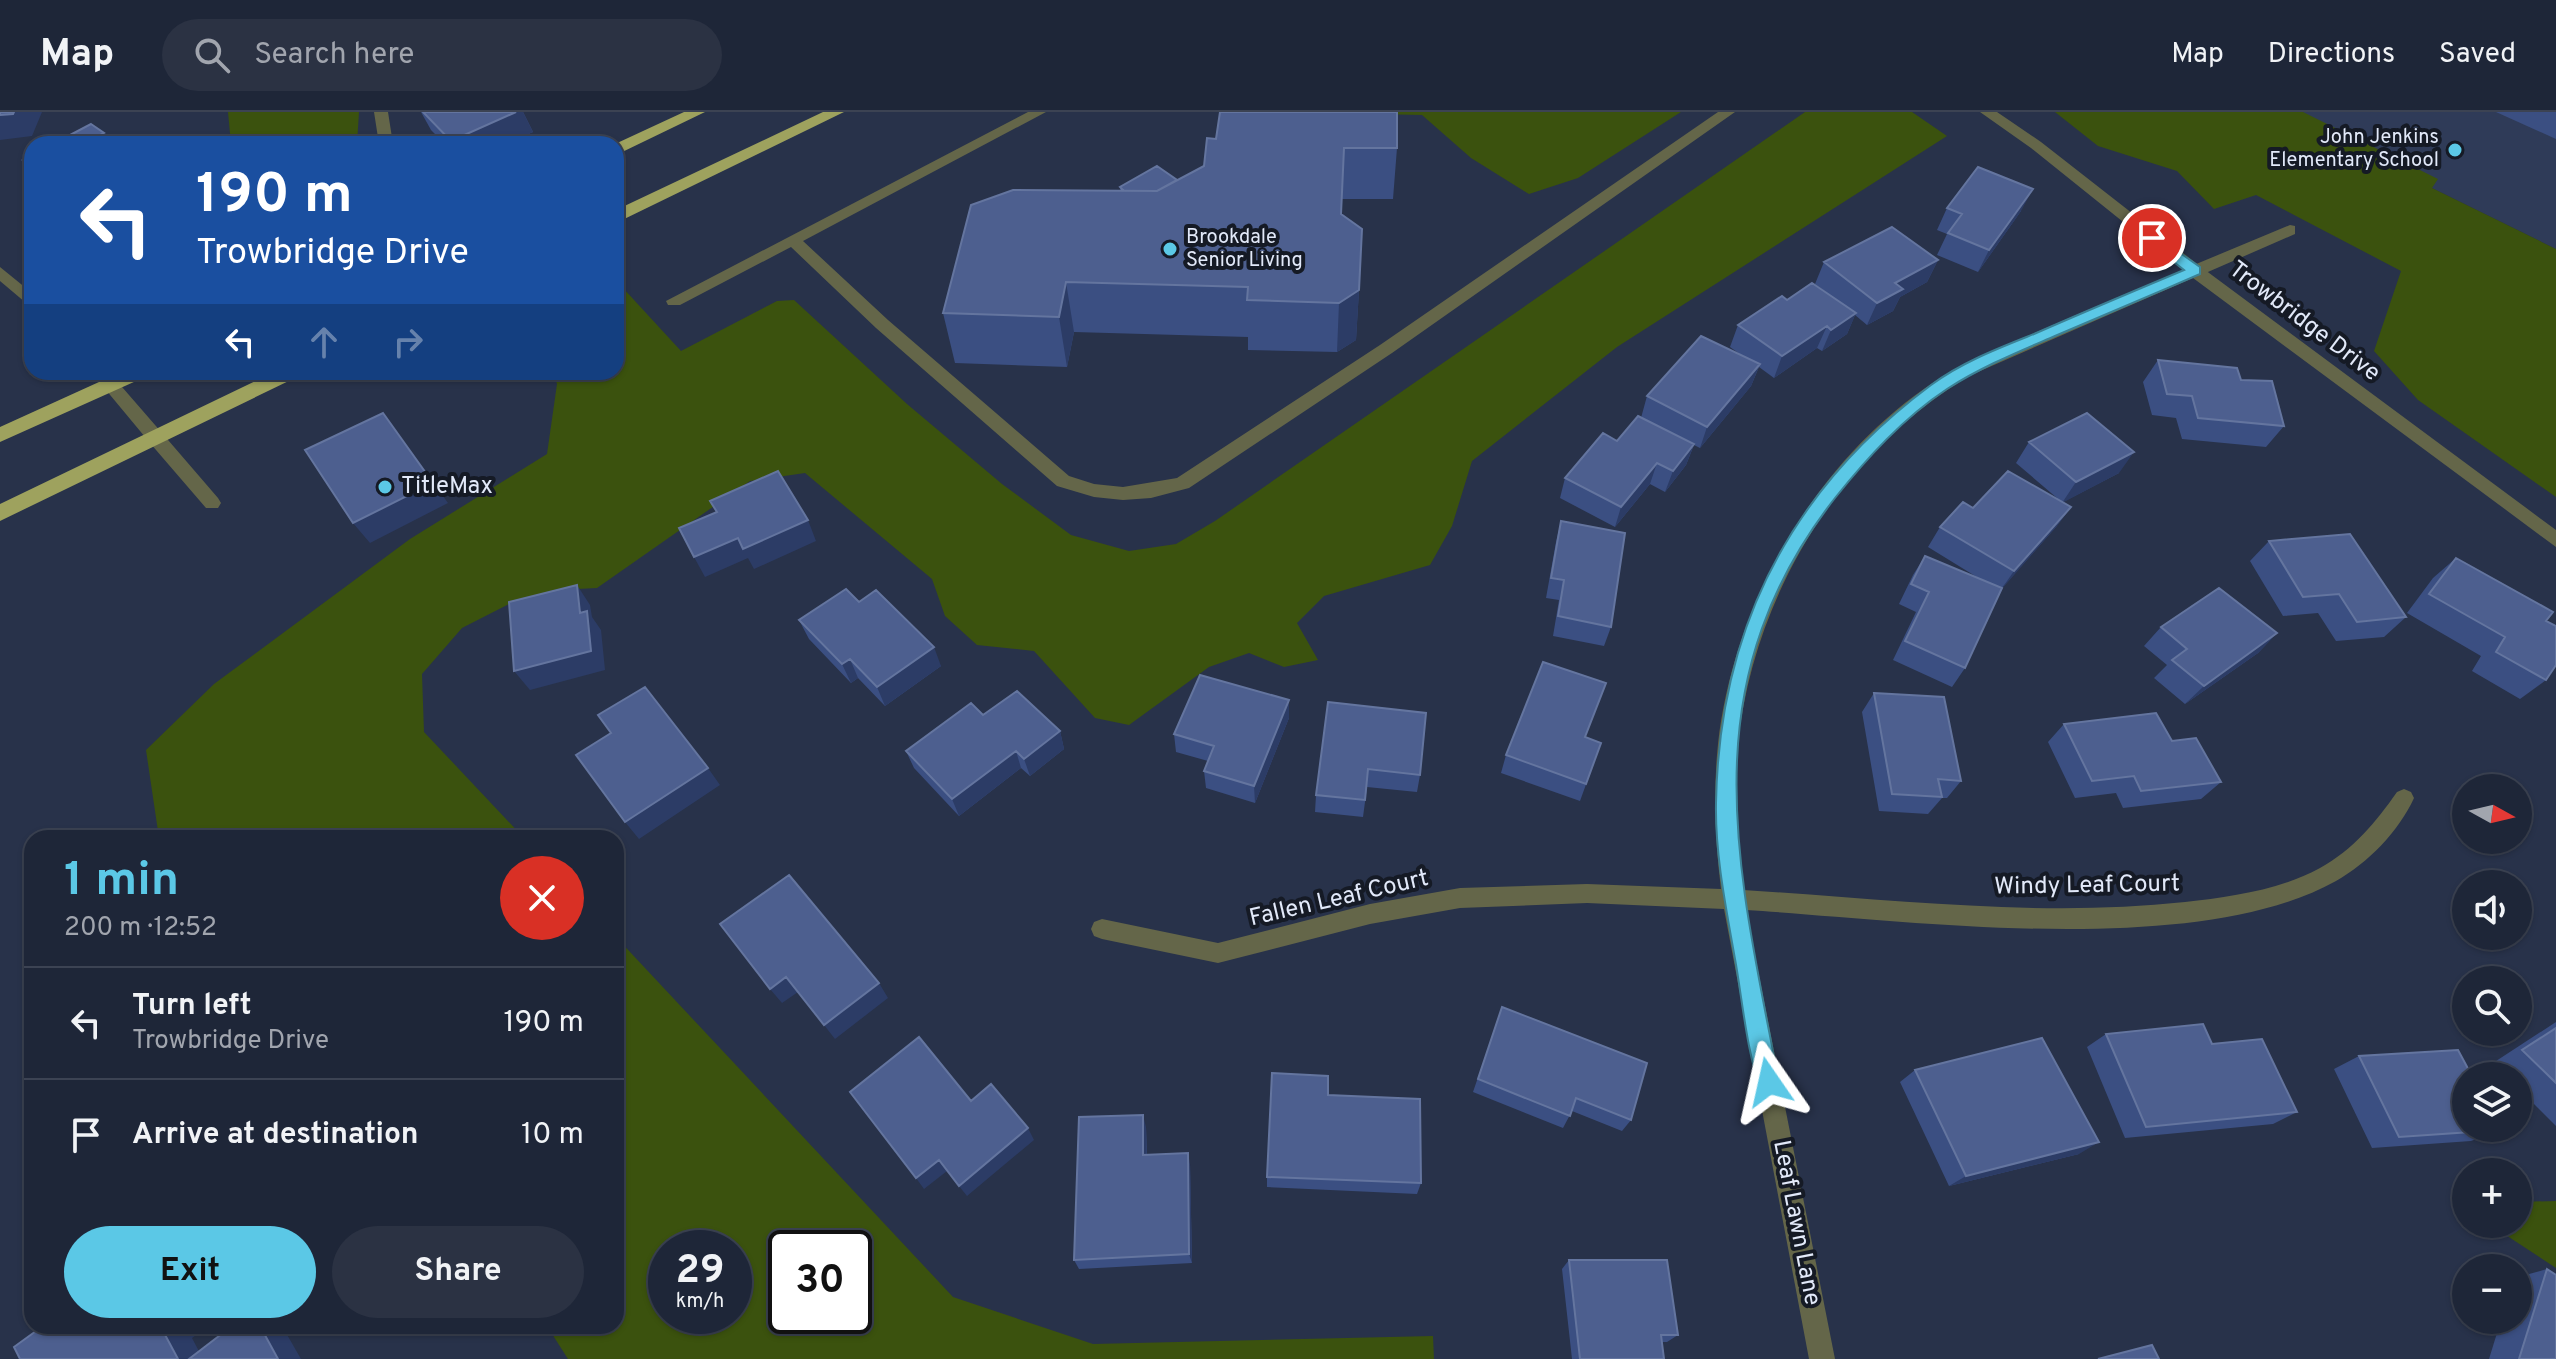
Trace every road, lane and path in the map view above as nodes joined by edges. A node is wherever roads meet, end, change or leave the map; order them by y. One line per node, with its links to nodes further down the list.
1 (381, 112): 7 (street)
2 (697, 112): 8 (highway)
3 (836, 112): 9 (highway)
4 (1039, 112): 11 (street)
5 (1728, 112): 11 (street)
6 (1987, 112): 12 (street, Trowbridge Drive)
7 (385, 136)
8 (624, 146)
9 (624, 213)
10 (2290, 230): 12 (street, Leaf Lawn Lane)
11 (793, 240): 15 (street)
12 (2195, 271): 23 (street, Trowbridge Drive); 25 (street, Leaf Lawn Lane)
13 (0, 272): 14 (street)
14 (24, 294)
15 (674, 301)
16 (100, 380): 19 (highway)
17 (106, 380): 20 (street)
18 (274, 380): 20 (highway)
19 (0, 435)
20 (156, 438): 21 (street); 22 (highway)
21 (212, 503)
22 (0, 513)
23 (2556, 540)
24 (2404, 798): 25 (street, Windy Leaf Court)
25 (1734, 901): 26 (street, Fallen Leaf Court); 27 (street, Leaf Lawn Lane)
26 (1102, 929)
27 (1822, 1359)

